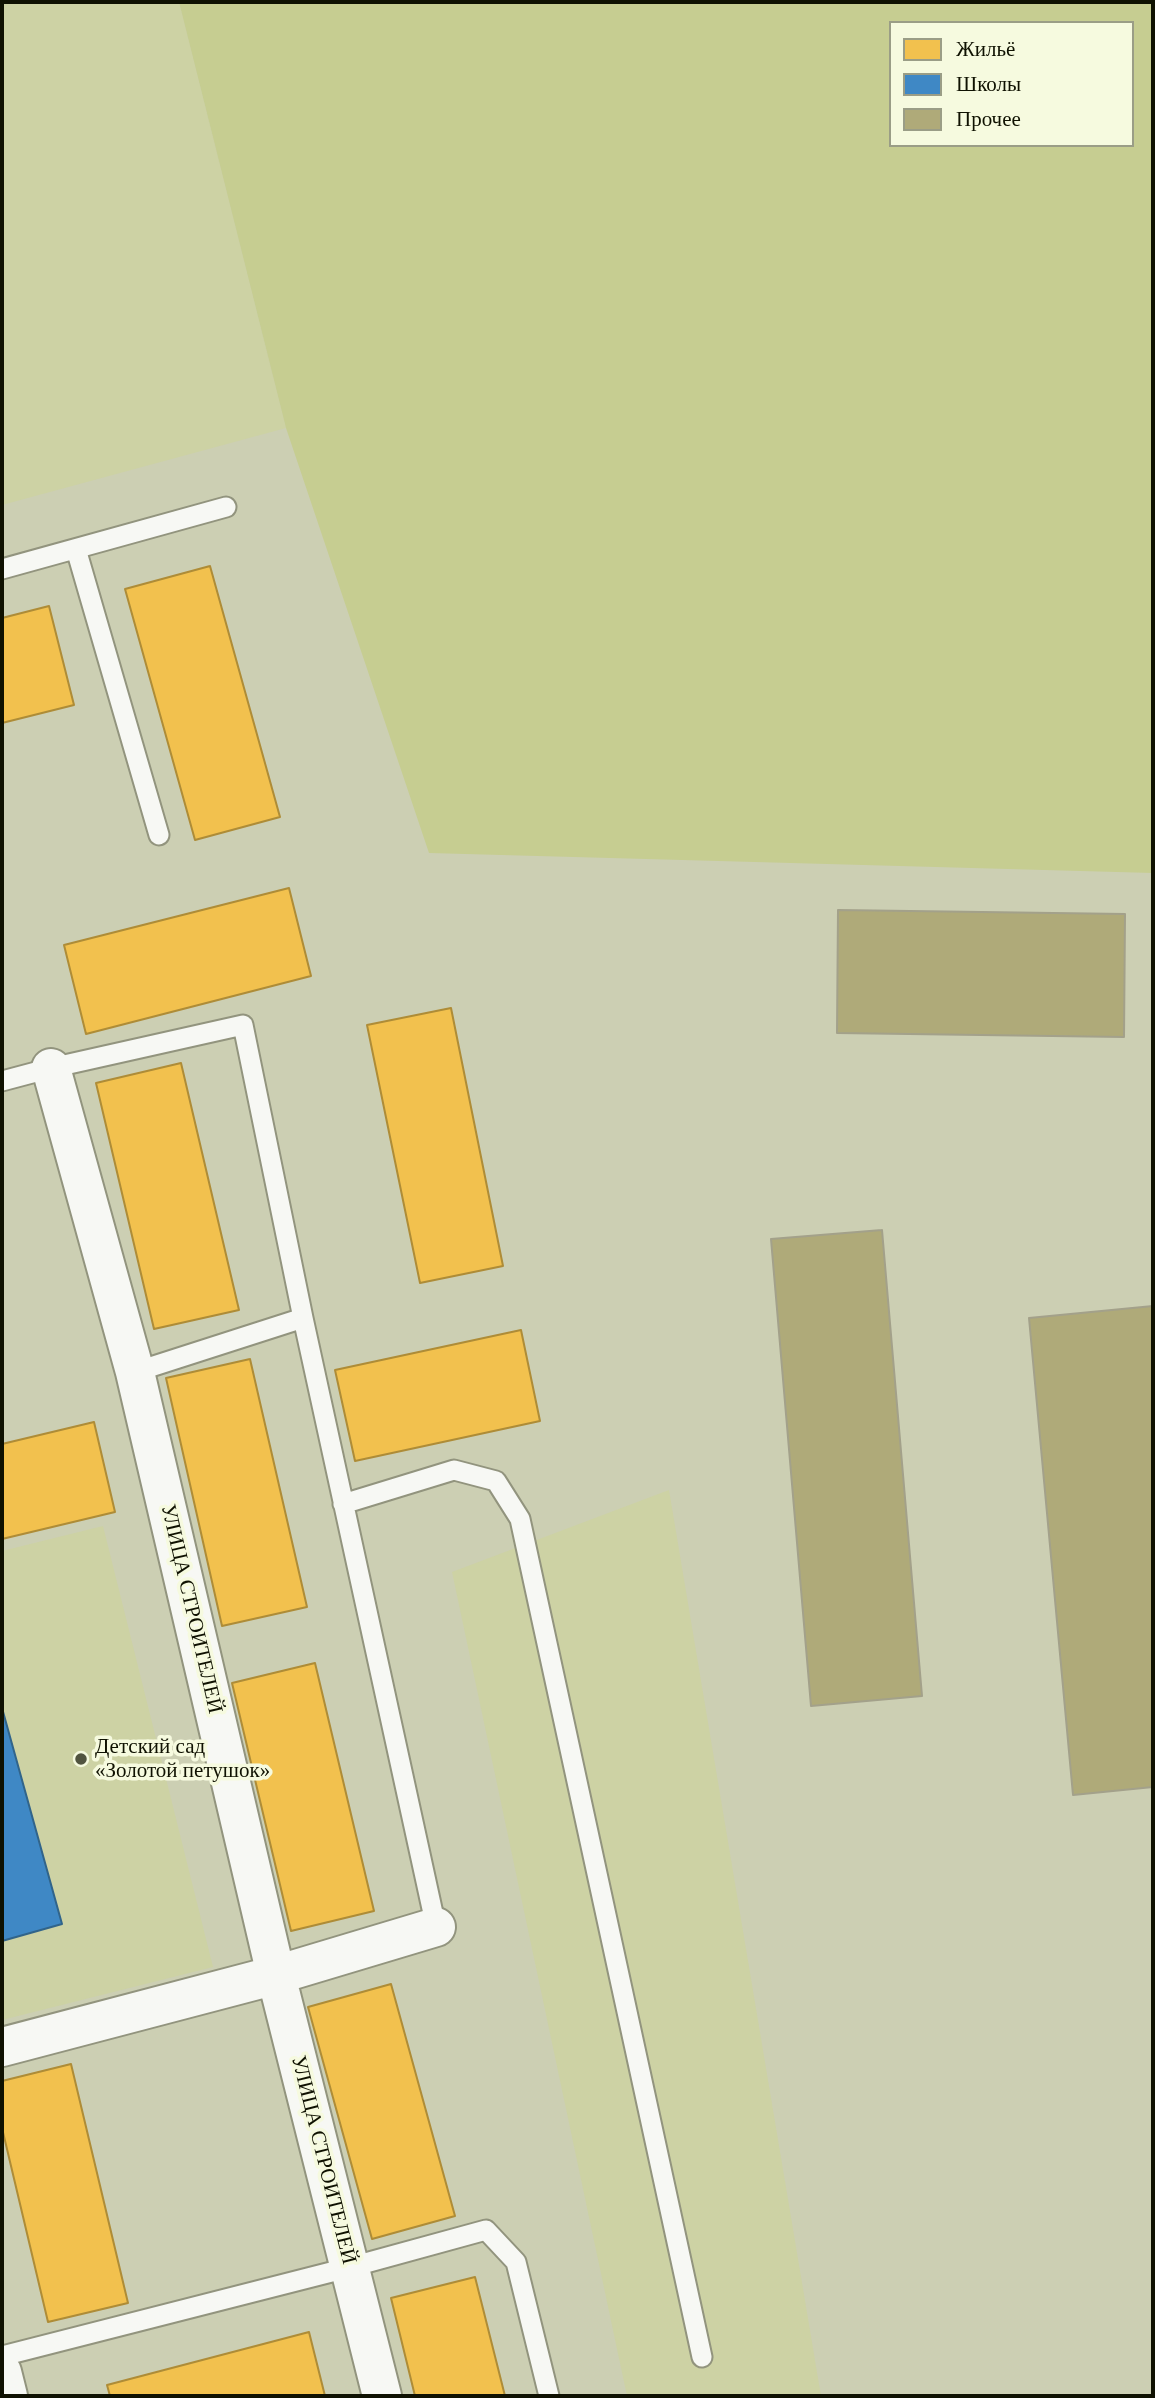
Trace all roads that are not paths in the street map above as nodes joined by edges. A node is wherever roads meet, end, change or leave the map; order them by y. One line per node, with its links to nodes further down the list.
1 (226, 507): 2 (lane)
2 (76, 548): 3 (lane); 4 (lane)
3 (2, 569)
4 (159, 835)
5 (51, 1068): 6 (lane); 7 (lane); 8 (street, УЛИЦА СТРОИТЕЛЕЙ)
6 (2, 1081)
7 (303, 1318): 8 (lane); 9 (lane)
8 (135, 1372): 11 (street, УЛИЦА СТРОИТЕЛЕЙ)
9 (343, 1504): 10 (lane); 15 (lane)
10 (436, 1927): 11 (street)
11 (276, 1975): 12 (street); 13 (street, УЛИЦА СТРОИТЕЛЕЙ)
12 (2, 2047)
13 (351, 2267): 14 (lane); 18 (street, УЛИЦА СТРОИТЕЛЕЙ); 19 (lane)
14 (2, 2356)
15 (702, 2357)
16 (2, 2372): 17 (street)
17 (8, 2396)
18 (382, 2396)
19 (549, 2396)

